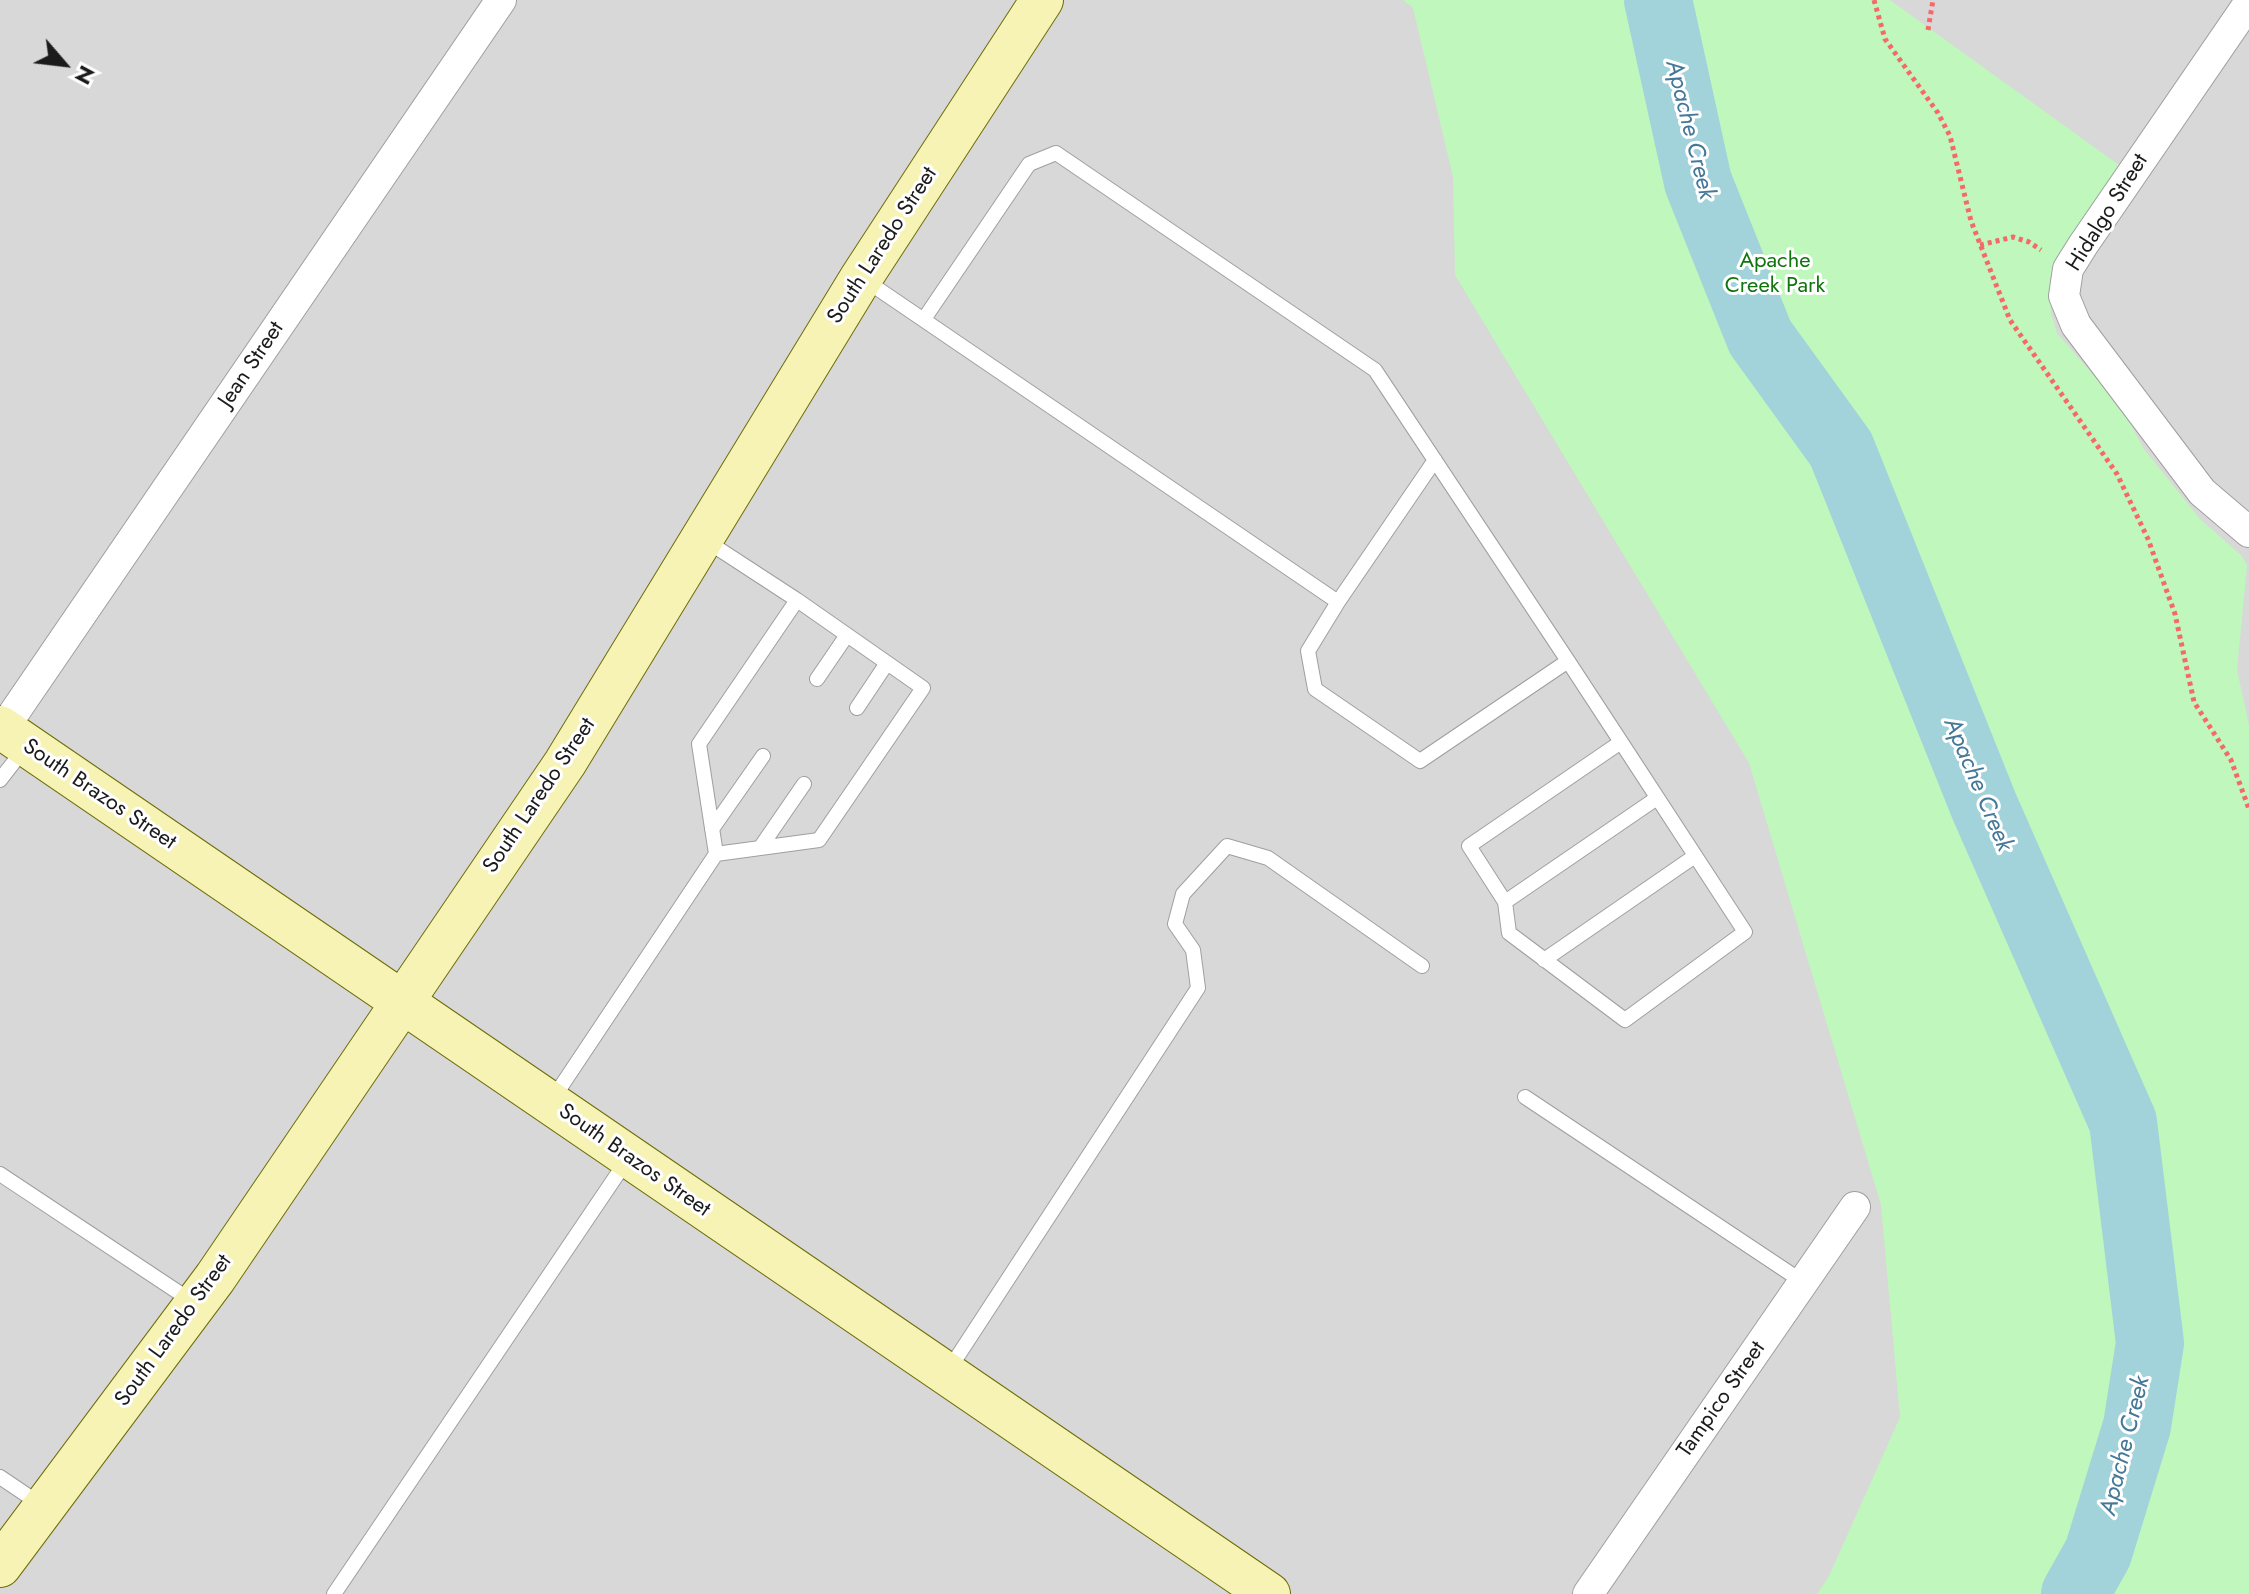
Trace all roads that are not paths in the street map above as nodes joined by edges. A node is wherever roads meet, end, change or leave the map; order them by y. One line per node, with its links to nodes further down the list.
1 (501, 0): 16 (street, Jean Street)
2 (1042, 0): 4 (main road, South Laredo Street)
3 (2249, 3): 7 (street, Hidalgo Street)
4 (861, 278): 5 (lane); 8 (main road, South Laredo Street)
5 (924, 319): 6 (lane); 10 (lane)
6 (1435, 460): 10 (lane); 12 (lane)
7 (2249, 532)
8 (702, 538): 9 (lane); 29 (main road, South Laredo Street)
9 (797, 600): 11 (lane); 22 (lane)
10 (1338, 602): 12 (lane)
11 (847, 635): 13 (lane); 14 (lane)
12 (1568, 661): 17 (lane)
13 (887, 663): 15 (lane); 23 (lane)
14 (817, 679)
15 (857, 708)
16 (10, 734): 19 (lane); 29 (main road, South Brazos Street)
17 (1621, 742): 21 (lane); 26 (lane)
18 (763, 756): 22 (lane)
19 (0, 780)
20 (804, 784): 23 (lane)
21 (1657, 798): 25 (lane); 26 (lane)
22 (712, 829): 24 (lane)
23 (760, 848): 24 (lane)
24 (716, 854): 31 (lane)
25 (1695, 856): 27 (lane); 27 (lane)
26 (1505, 902): 27 (lane)
27 (1544, 960)
28 (1422, 966): 37 (lane)
29 (401, 1002): 31 (main road, South Brazos Street); 36 (main road, South Laredo Street)
30 (1525, 1097): 35 (lane)
31 (550, 1104): 32 (main road, South Brazos Street)
32 (628, 1158): 37 (main road, South Brazos Street); 41 (lane)
33 (0, 1174): 36 (lane)
34 (1855, 1207): 35 (street, Tampico Street)
35 (1803, 1282): 43 (street, Tampico Street)
36 (196, 1304): 39 (main road, South Laredo Street)
37 (945, 1375): 42 (main road, South Brazos Street)
38 (0, 1477): 39 (lane)
39 (44, 1506): 40 (main road, South Laredo Street)
40 (0, 1566)
41 (334, 1594)
42 (1269, 1594)
43 (1588, 1594)

